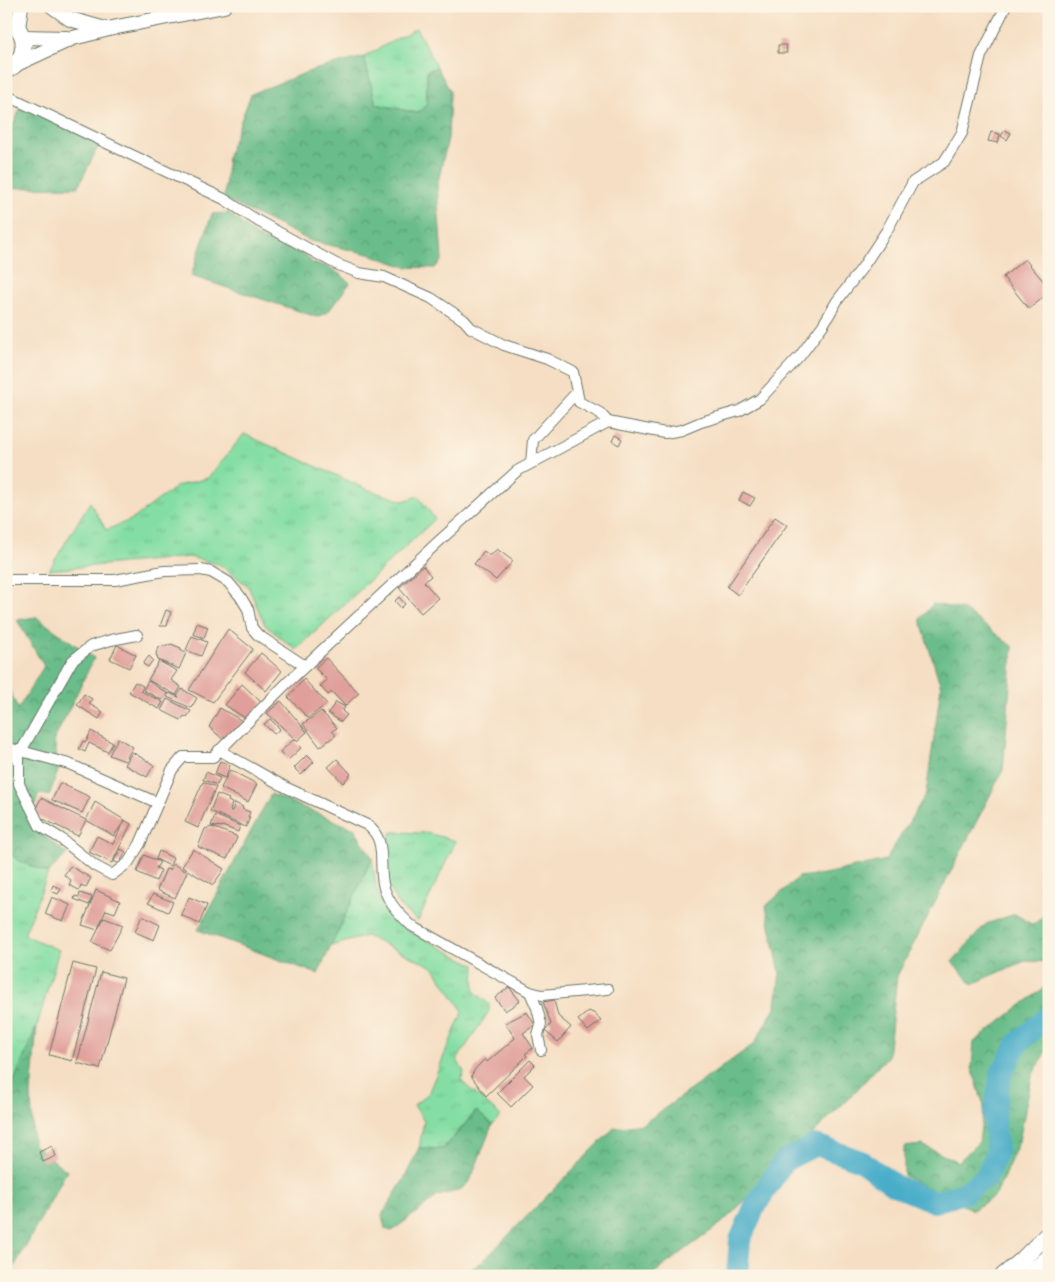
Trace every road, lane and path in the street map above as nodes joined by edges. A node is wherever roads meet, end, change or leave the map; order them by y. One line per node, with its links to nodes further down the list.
1 (21, 6): 5 (main road)
2 (52, 6): 6 (main road)
3 (224, 6): 6 (main road)
4 (1006, 6): 11 (street)
5 (16, 29): 7 (main road); 8 (highway)
6 (105, 30): 7 (main road)
7 (73, 38): 8 (main road)
8 (9, 70)
9 (6, 96): 10 (street)
10 (577, 392): 11 (street); 12 (street)
11 (608, 422): 12 (street)
12 (531, 463): 15 (street)
13 (6, 580): 15 (street)
14 (137, 635): 18 (street)
15 (305, 666): 17 (street)
16 (6, 748): 18 (street)
17 (219, 750): 20 (street); 22 (street)
18 (20, 751): 20 (street)
19 (6, 752): 20 (street)
20 (158, 803)
21 (608, 989): 22 (street)
22 (530, 992): 23 (street)
23 (541, 1050)
24 (1049, 1233): 26 (highway)
25 (1049, 1257): 27 (highway)
26 (1003, 1276)
27 (1027, 1276)

